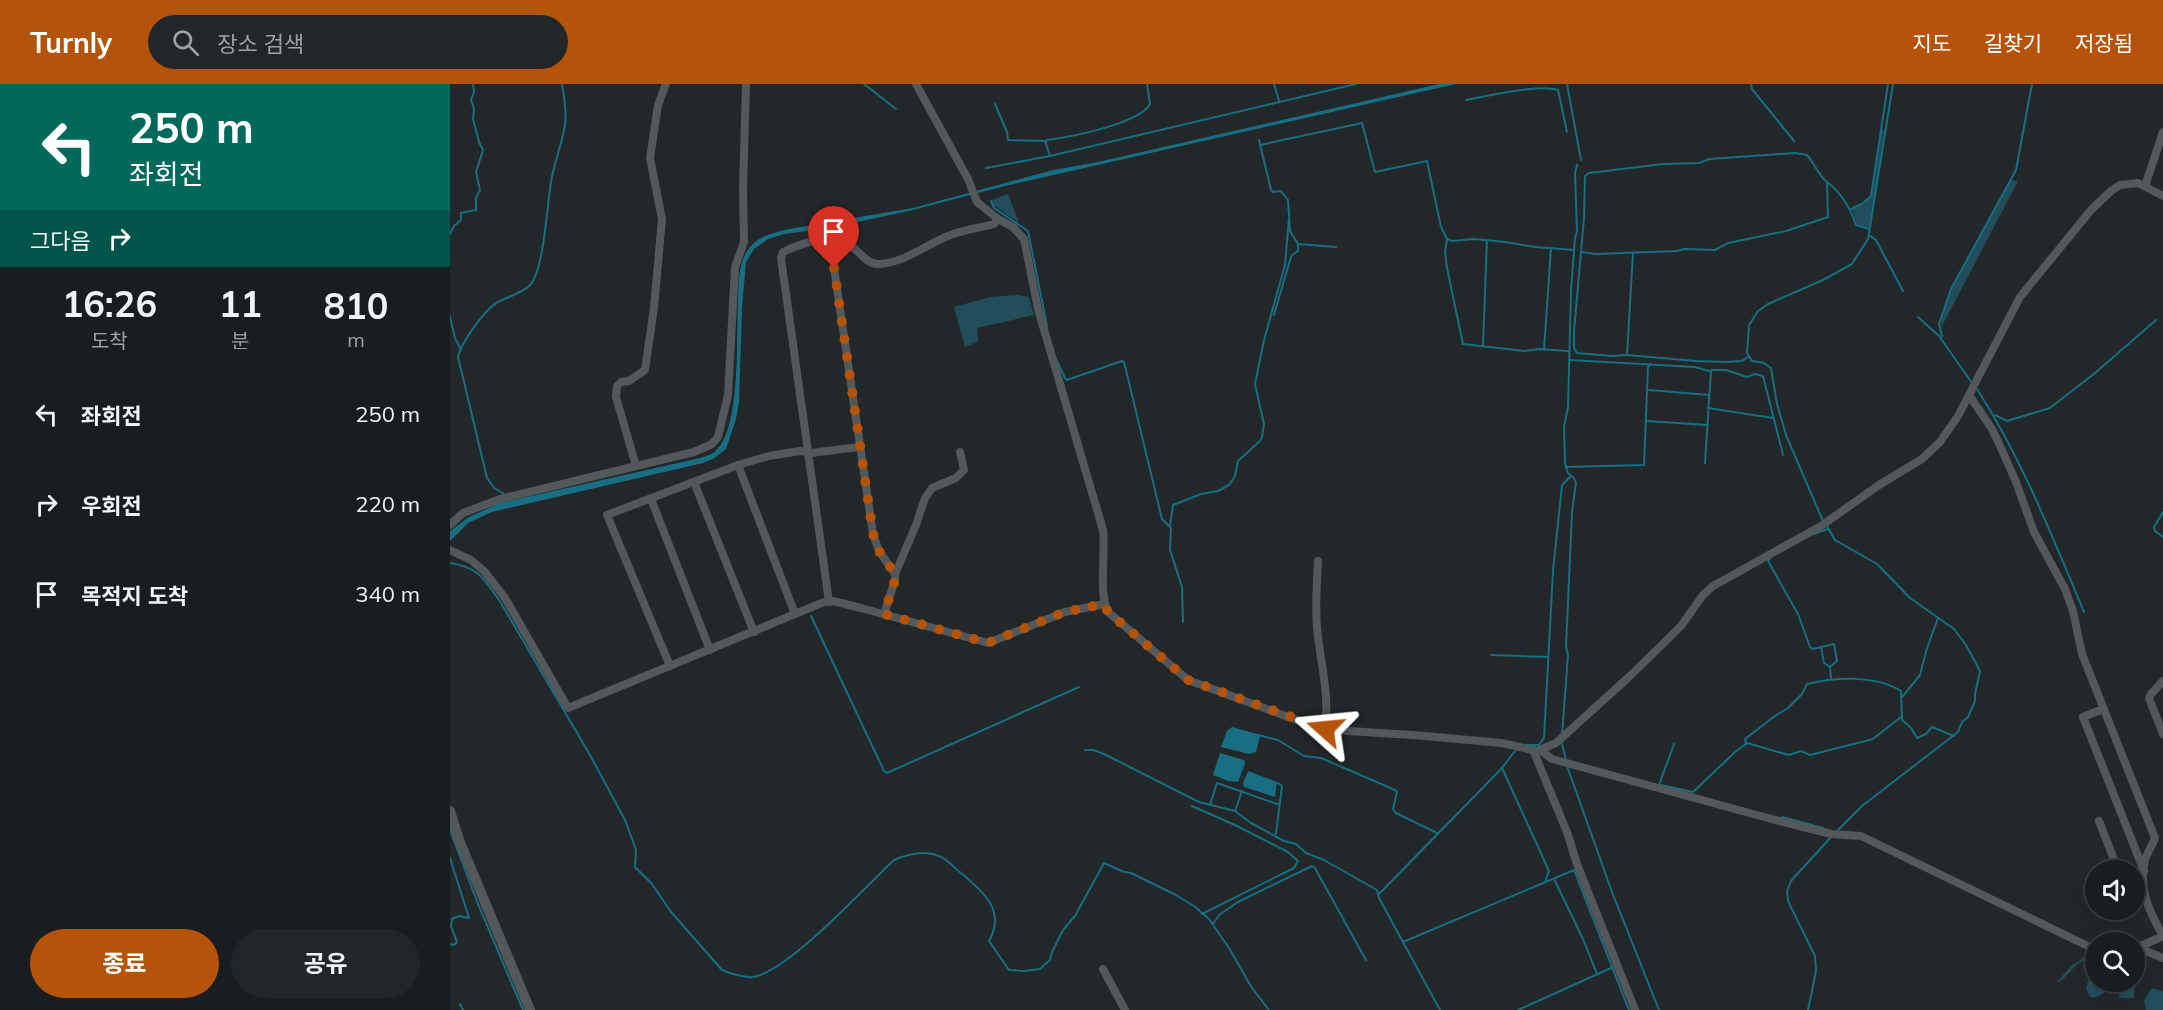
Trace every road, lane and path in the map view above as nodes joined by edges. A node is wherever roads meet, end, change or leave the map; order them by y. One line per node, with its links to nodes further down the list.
1 (666, 84): 14 (street)
2 (746, 84): 14 (street)
3 (916, 84): 7 (street)
4 (2163, 132): 5 (street)
5 (2145, 186): 6 (street); 9 (street)
6 (2163, 196)
7 (998, 219): 8 (street); 22 (street)
8 (834, 239): 10 (street); 11 (street)
9 (1969, 395): 29 (street); 32 (street)
10 (860, 447): 11 (street); 20 (street)
11 (807, 452): 13 (street); 21 (street)
12 (960, 452): 20 (street)
13 (738, 465): 15 (street); 23 (street)
14 (636, 466): 17 (street)
15 (694, 482): 16 (street); 25 (street)
16 (651, 499): 26 (street); 27 (street)
17 (450, 525)
18 (450, 550): 27 (street)
19 (1318, 561): 30 (street)
20 (895, 574): 24 (street)
21 (829, 602): 23 (street); 24 (street)
22 (1104, 604): 24 (street); 30 (street)
23 (795, 614): 25 (street)
24 (884, 614)
25 (754, 632): 26 (street)
26 (710, 650): 27 (street)
27 (670, 666)
28 (2163, 681): 31 (street)
29 (2103, 709): 36 (street); 37 (street)
30 (1325, 729): 32 (street)
31 (2163, 734)
32 (1536, 750): 41 (street); 47 (street)
33 (450, 811): 45 (street)
34 (2099, 821): 35 (street)
35 (2114, 860)
36 (2140, 860)
37 (2145, 860)
38 (2145, 898): 39 (street)
39 (2163, 936): 40 (street)
40 (2145, 944)
41 (2085, 945)
42 (2145, 950): 43 (street)
43 (2161, 955)
44 (1103, 969): 46 (street)
45 (530, 1010)
46 (1125, 1010)
47 (1635, 1010)

